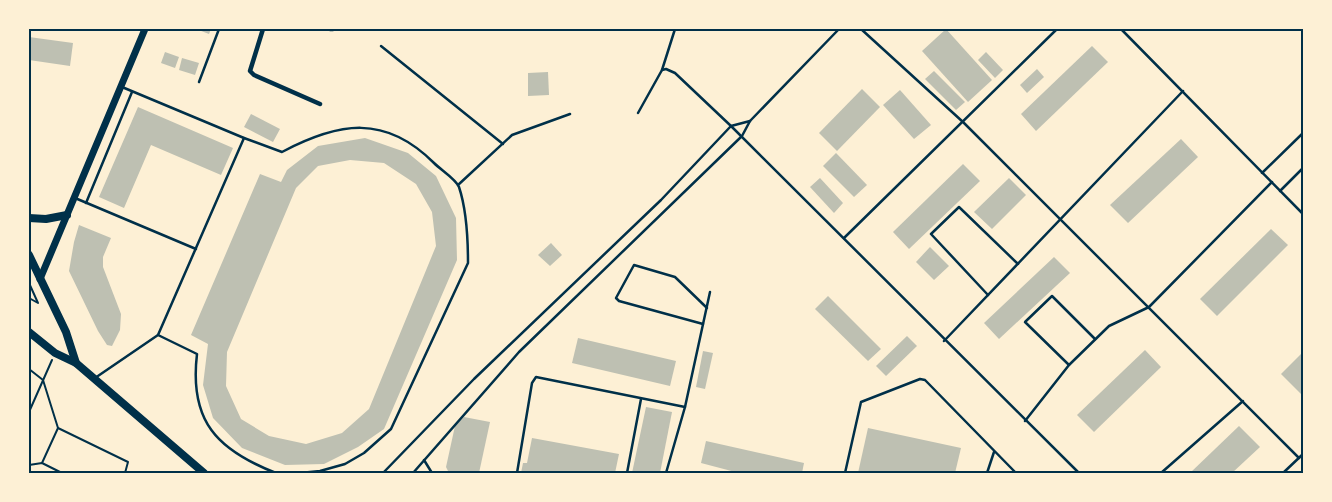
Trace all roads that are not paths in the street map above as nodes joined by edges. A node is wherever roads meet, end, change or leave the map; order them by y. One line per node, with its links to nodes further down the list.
1 (145, 29): 12 (main road)
2 (219, 29): 11 (lane)
3 (263, 29): 15 (street)
4 (676, 29): 10 (lane)
5 (839, 29): 18 (lane)
6 (861, 29): 19 (lane)
7 (1057, 29): 19 (lane)
8 (1122, 29): 13 (lane)
9 (381, 46): 24 (lane)
10 (662, 70): 16 (lane); 20 (lane)
11 (199, 82)
12 (121, 86): 14 (lane); 30 (main road)
13 (1183, 91): 26 (lane); 35 (lane)
14 (132, 92): 23 (lane); 31 (lane)
15 (320, 104)
16 (638, 112)
17 (570, 114): 24 (lane)
18 (750, 121): 20 (lane); 22 (lane)
19 (963, 122): 35 (lane); 36 (lane)
20 (731, 126): 22 (lane); 64 (lane)
21 (1303, 133): 26 (lane)
22 (742, 136): 36 (lane); 60 (lane)
23 (244, 138): 28 (lane); 37 (lane)
24 (503, 144): 28 (lane)
25 (1303, 168): 29 (lane)
26 (1262, 173): 27 (lane)
27 (1272, 182): 29 (lane); 43 (lane)
28 (458, 185): 63 (lane)
29 (1280, 191): 32 (lane)
30 (74, 198): 31 (lane); 33 (main road)
31 (86, 203): 37 (lane)
32 (1303, 214)
33 (67, 215): 34 (main road); 40 (main road)
34 (29, 218)
35 (1061, 219): 39 (lane); 43 (lane)
36 (844, 238): 49 (lane)
37 (196, 249): 47 (lane)
38 (29, 255): 40 (main road)
39 (1018, 264): 42 (lane); 42 (lane)
40 (40, 279): 50 (main road)
41 (710, 292): 44 (lane)
42 (988, 295): 49 (lane)
43 (1149, 307): 48 (lane); 54 (lane)
44 (707, 308): 45 (lane); 45 (lane)
45 (703, 324): 55 (lane)
46 (29, 332): 50 (main road)
47 (158, 335): 52 (lane); 62 (lane)
48 (1095, 339): 51 (lane); 51 (lane)
49 (944, 341): 56 (lane)
50 (76, 364): 52 (main road)
51 (1069, 365): 56 (lane)
52 (94, 379): 61 (main road)
53 (641, 398): 55 (lane); 67 (lane); 68 (lane)
54 (1243, 401): 59 (lane); 74 (lane)
55 (685, 407): 69 (lane)
56 (1026, 421): 73 (lane)
57 (994, 452): 70 (lane); 71 (lane); 72 (lane)
58 (1303, 454): 59 (lane)
59 (1300, 458): 75 (lane)
60 (424, 460): 65 (lane); 66 (lane)
61 (204, 473)
62 (276, 473)
63 (300, 473)
64 (383, 473)
65 (413, 473)
66 (432, 473)
67 (517, 473)
68 (626, 473)
69 (667, 473)
70 (846, 473)
71 (986, 473)
72 (1016, 473)
73 (1079, 473)
74 (1161, 473)
75 (1284, 473)

